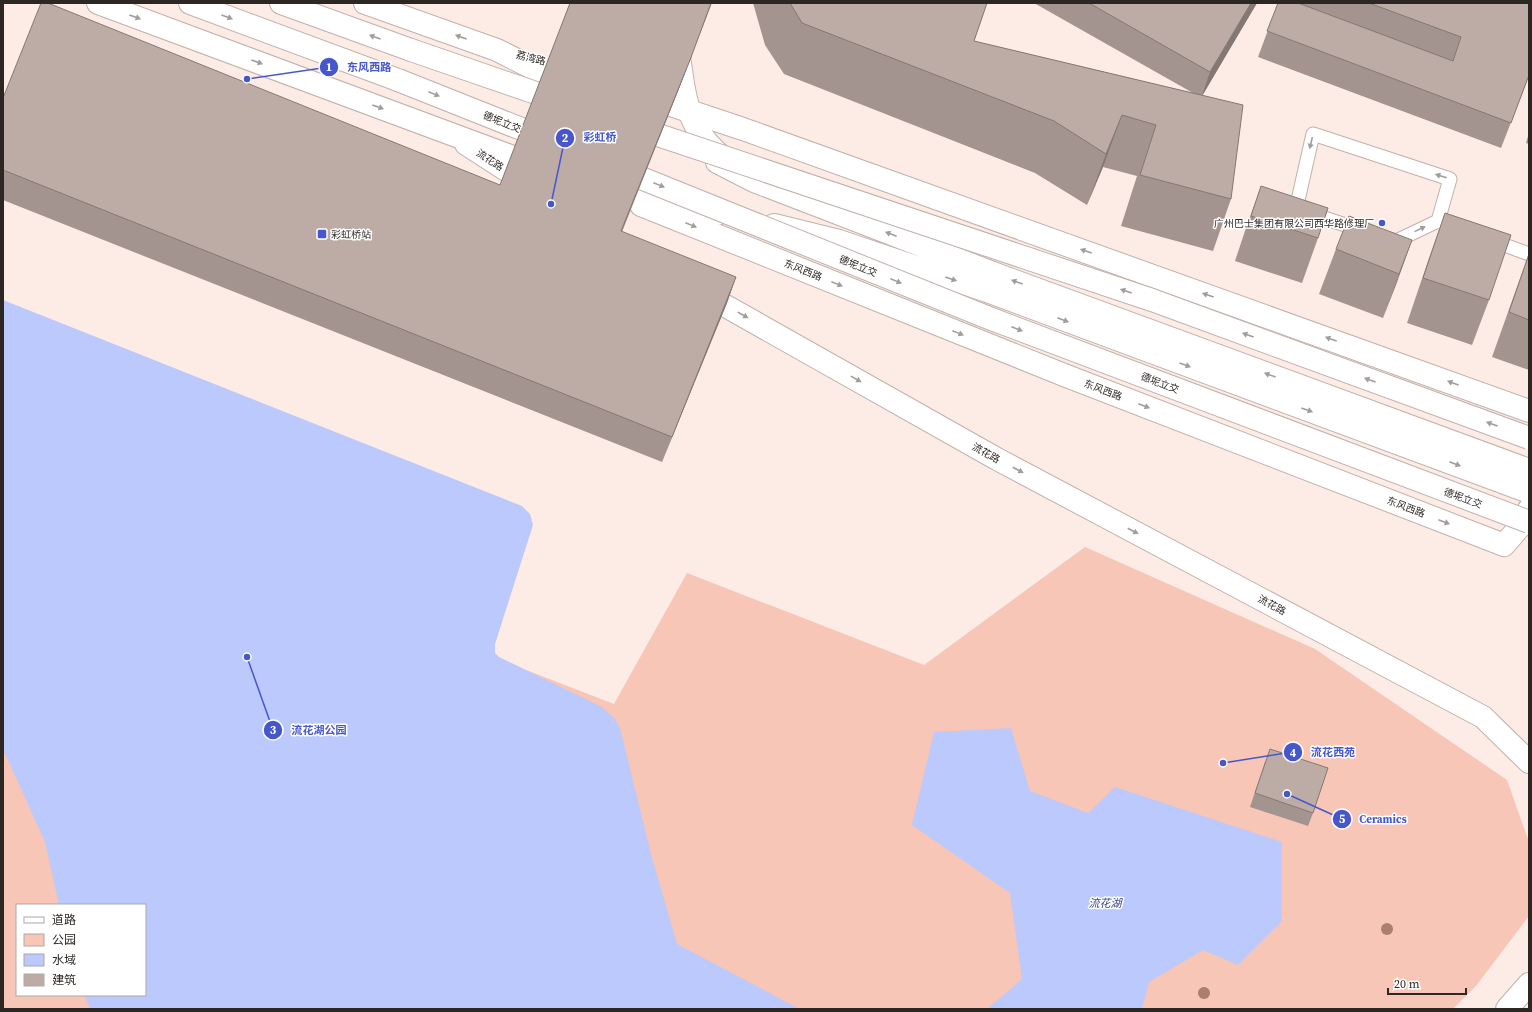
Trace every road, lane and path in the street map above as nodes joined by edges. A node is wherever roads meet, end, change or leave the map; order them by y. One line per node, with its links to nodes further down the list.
1 (98, 3): 10 (main road, one-way to 10)
2 (190, 3): 11 (main road, 德坭立交, one-way to 11, bridge)
3 (281, 3): 6 (main road, one-way to 3, bridge)
4 (365, 3): 6 (main road, one-way to 4)
5 (685, 3): 9 (main road)
6 (497, 50): 7 (main road, 荔湾路)
7 (562, 62)
8 (627, 91): 9 (main road)
9 (688, 110): 14 (main road); 22 (main road, one-way to 9)
10 (448, 133): 13 (main road); 17 (main road, 流花路)
11 (564, 147)
12 (601, 161): 27 (main road, 德坭立交, one-way to 27, bridge)
13 (557, 173)
14 (754, 181): 21 (main road, one-way to 14); 23 (main road, one-way to 14, bridge)
15 (586, 184): 16 (main road, 东风西路)
16 (615, 195): 21 (main road, one-way to 21); 26 (main road, 东风西路, one-way to 26)
17 (546, 196)
18 (1438, 221): 18 (lane, one-way to 18); 19 (lane)
19 (1529, 254)
20 (679, 280): 28 (main road, 流花路, one-way to 28)
21 (990, 282): 24 (main road, one-way to 21); 25 (main road, one-way to 25)
22 (1529, 411)
23 (1529, 438)
24 (1529, 470)
25 (1529, 492)
26 (1529, 509)
27 (1529, 522)
28 (1529, 762)
29 (1529, 984): 30 (main road)
30 (1507, 1009)

